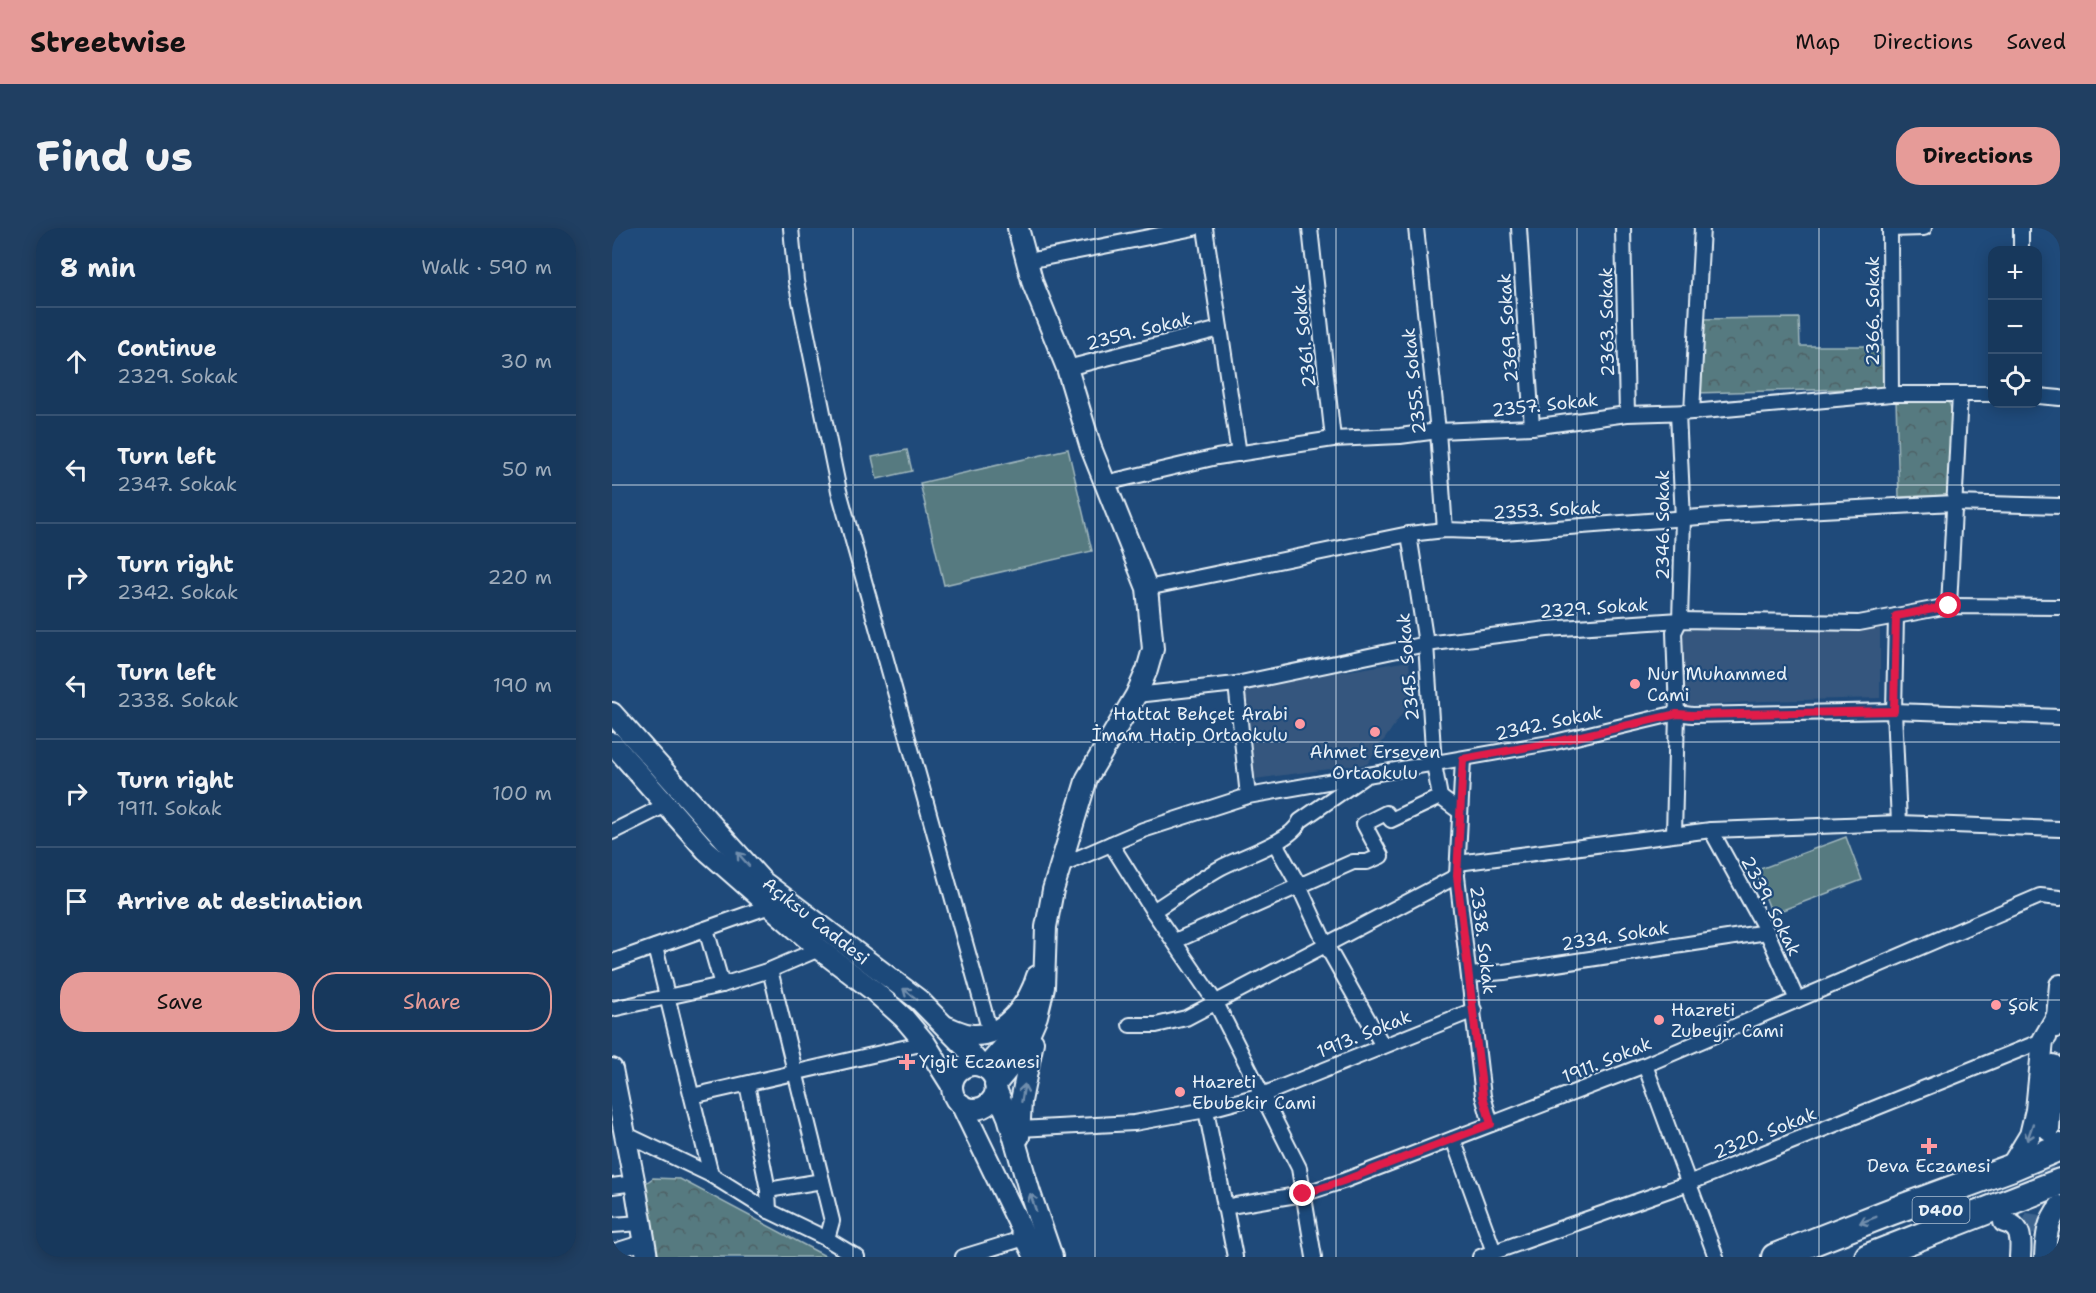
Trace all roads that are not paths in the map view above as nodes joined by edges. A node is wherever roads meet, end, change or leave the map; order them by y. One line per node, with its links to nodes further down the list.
1 (791, 228): 89 (street)
2 (1018, 228): 14 (street)
3 (1194, 228): 14 (street)
4 (1204, 228): 15 (street)
5 (1310, 228): 26 (street, 2361. Sokak)
6 (1416, 228): 25 (street, 2355. Sokak)
7 (1519, 228): 24 (street, 2369. Sokak)
8 (1623, 228): 23 (street, 2363. Sokak)
9 (1702, 228): 22 (street)
10 (1890, 228): 11 (street); 17 (street, 2366. Sokak)
11 (1924, 228)
12 (2021, 228): 13 (street)
13 (2020, 246)
14 (1028, 261): 16 (street)
15 (1220, 329): 16 (street, 2359. Sokak); 27 (street)
16 (1067, 368): 28 (street)
17 (1891, 394): 18 (street, 2357. Sokak); 22 (street, 2357. Sokak)
18 (1960, 394): 19 (street, 2357. Sokak); 29 (street)
19 (1988, 394)
20 (2042, 396): 21 (street)
21 (2060, 398)
22 (1692, 412): 23 (street, 2357. Sokak); 31 (street, 2346. Sokak)
23 (1627, 414): 24 (street, 2357. Sokak)
24 (1532, 427): 25 (street, 2357. Sokak)
25 (1438, 431): 26 (street, 2357. Sokak); 32 (street, 2355. Sokak)
26 (1333, 439): 27 (street, 2357. Sokak)
27 (1239, 454): 28 (street, 2357. Sokak)
28 (1105, 483): 34 (street)
29 (1954, 502): 30 (street, 2353. Sokak); 31 (street, 2353. Sokak); 35 (street)
30 (2060, 506)
31 (1683, 519): 32 (street, 2353. Sokak); 38 (street, 2346. Sokak)
32 (1445, 530): 33 (street, 2353. Sokak)
33 (1409, 534): 34 (street, 2353. Sokak); 39 (street, 2345. Sokak)
34 (1147, 588): 41 (street)
35 (1949, 606): 36 (street, 2329. Sokak); 37 (street, 2329. Sokak)
36 (2060, 607)
37 (1896, 616): 38 (street, 2329. Sokak); 42 (street)
38 (1680, 620): 39 (street, 2329. Sokak); 44 (street, 2346. Sokak)
39 (1426, 644): 40 (street, 2329. Sokak); 48 (street, 2345. Sokak)
40 (1236, 684): 41 (street, 2329. Sokak); 50 (street)
41 (1136, 695): 61 (street)
42 (1894, 711): 44 (street, 2342. Sokak); 45 (street, 2342. Sokak); 54 (street)
43 (612, 713): 86 (street, Açıksu Caddesi, one-way to 43)
44 (1677, 714): 47 (street, 2342. Sokak); 58 (street, 2346. Sokak)
45 (2060, 717)
46 (612, 743): 52 (street, Açıksu Caddesi)
47 (1463, 759): 48 (street, 2342. Sokak); 53 (street, 2338. Sokak)
48 (1434, 764): 49 (street, 2342. Sokak); 51 (street, 2345. Sokak)
49 (1370, 774): 50 (street, 2342. Sokak); 59 (street)
50 (1248, 796): 60 (street, 2342. Sokak)
51 (1440, 797): 53 (street); 63 (street)
52 (666, 805): 57 (street); 65 (street, Açıksu Caddesi)
53 (1459, 810): 62 (street, 2338. Sokak)
54 (1899, 823): 55 (street); 56 (street)
55 (2060, 829)
56 (1711, 830): 58 (street); 69 (street, 2339. Sokak)
57 (612, 832)
58 (1674, 834): 62 (street)
59 (1275, 843): 63 (street); 66 (street)
60 (1111, 844): 61 (street, 2342. Sokak); 66 (street)
61 (1060, 866): 67 (street)
62 (1457, 869): 71 (street); 76 (street, 2338. Sokak)
63 (1298, 885): 70 (street); 71 (street)
64 (2060, 898): 81 (street, 1911. Sokak)
65 (770, 906): 68 (street); 73 (street, Açıksu Caddesi)
66 (1153, 911): 70 (street)
67 (1046, 927): 79 (street); 89 (street)
68 (706, 929): 72 (street); 77 (street)
69 (1767, 932): 76 (street, 2334. Sokak); 81 (street, 2339. Sokak)
70 (1175, 941): 82 (street)
71 (1326, 945): 82 (street); 91 (street)
72 (655, 947): 74 (street); 80 (street)
73 (819, 949): 75 (street); 90 (street, Açıksu Caddesi)
74 (612, 962)
75 (770, 970): 77 (street); 95 (street)
76 (1469, 975): 84 (street, 2338. Sokak)
77 (722, 985): 80 (street)
78 (2060, 985): 88 (street)
79 (1044, 987): 85 (street); 93 (street)
80 (668, 997): 83 (street); 100 (street)
81 (1797, 1000): 92 (street, 1911. Sokak)
82 (1216, 1003): 87 (street); 99 (street)
83 (612, 1009)
84 (1474, 1010): 91 (street, 1913. Sokak); 103 (street, 2338. Sokak)
85 (1037, 1016): 98 (street); 105 (street, one-way to 85)
86 (944, 1025): 89 (street); 93 (street, Açıksu Caddesi)
87 (1130, 1025)
88 (2055, 1029): 107 (street); 110 (street, one-way to 110); 115 (street, 2320. Sokak)
89 (990, 1032)
90 (925, 1043): 95 (street); 97 (street, Açıksu Caddesi)
91 (1383, 1046): 99 (street, 1913. Sokak)
92 (1645, 1065): 103 (street, 1911. Sokak); 115 (street)
93 (983, 1067): 97 (street); 98 (street)
94 (612, 1069): 104 (street)
95 (796, 1072): 96 (street); 112 (street)
96 (747, 1084): 100 (street); 117 (street)
97 (952, 1086): 101 (street)
98 (996, 1087): 101 (street); 108 (street)
99 (1262, 1095): 102 (street, 1913. Sokak); 118 (street)
100 (692, 1096): 111 (street)
101 (961, 1104): 126 (street)
102 (1206, 1110): 105 (street, 1913. Sokak); 121 (street)
103 (1491, 1124): 106 (street, 1911. Sokak)
104 (620, 1126): 111 (street); 114 (street)
105 (1018, 1129): 108 (street)
106 (1453, 1138): 118 (street, 1911. Sokak); 130 (street)
107 (2054, 1138): 110 (highway)
108 (1019, 1151): 134 (street, one-way to 108)
109 (2060, 1164): 139 (highway, D400)
110 (2010, 1168): 138 (highway, one-way to 138)
111 (711, 1175): 122 (street)
112 (822, 1181): 117 (street); 127 (street)
113 (2060, 1182): 140 (highway, D400)
114 (635, 1183): 116 (street); 128 (street)
115 (1689, 1183): 130 (street, 2320. Sokak); 137 (street)
116 (612, 1186)
117 (768, 1190): 122 (street)
118 (1303, 1194): 121 (street, 1911. Sokak); 136 (street)
119 (2060, 1199): 123 (highway)
120 (2060, 1206): 144 (street)
121 (1224, 1207): 135 (street)
122 (769, 1211): 127 (street)
123 (2004, 1222): 141 (highway); 142 (street)
124 (612, 1225): 128 (street)
125 (2032, 1234): 143 (street)
126 (1025, 1238): 132 (street); 133 (street)
127 (827, 1239): 131 (street)
128 (644, 1241): 129 (street)
129 (612, 1252)
130 (1487, 1255)
131 (857, 1257)
132 (963, 1257)
133 (1035, 1257)
134 (1052, 1257)
135 (1235, 1257)
136 (1314, 1257)
137 (1716, 1257)
138 (1775, 1257)
139 (1822, 1257)
140 (1868, 1257)
141 (1917, 1257)
142 (2020, 1257)
143 (2031, 1257)
144 (2045, 1257)

